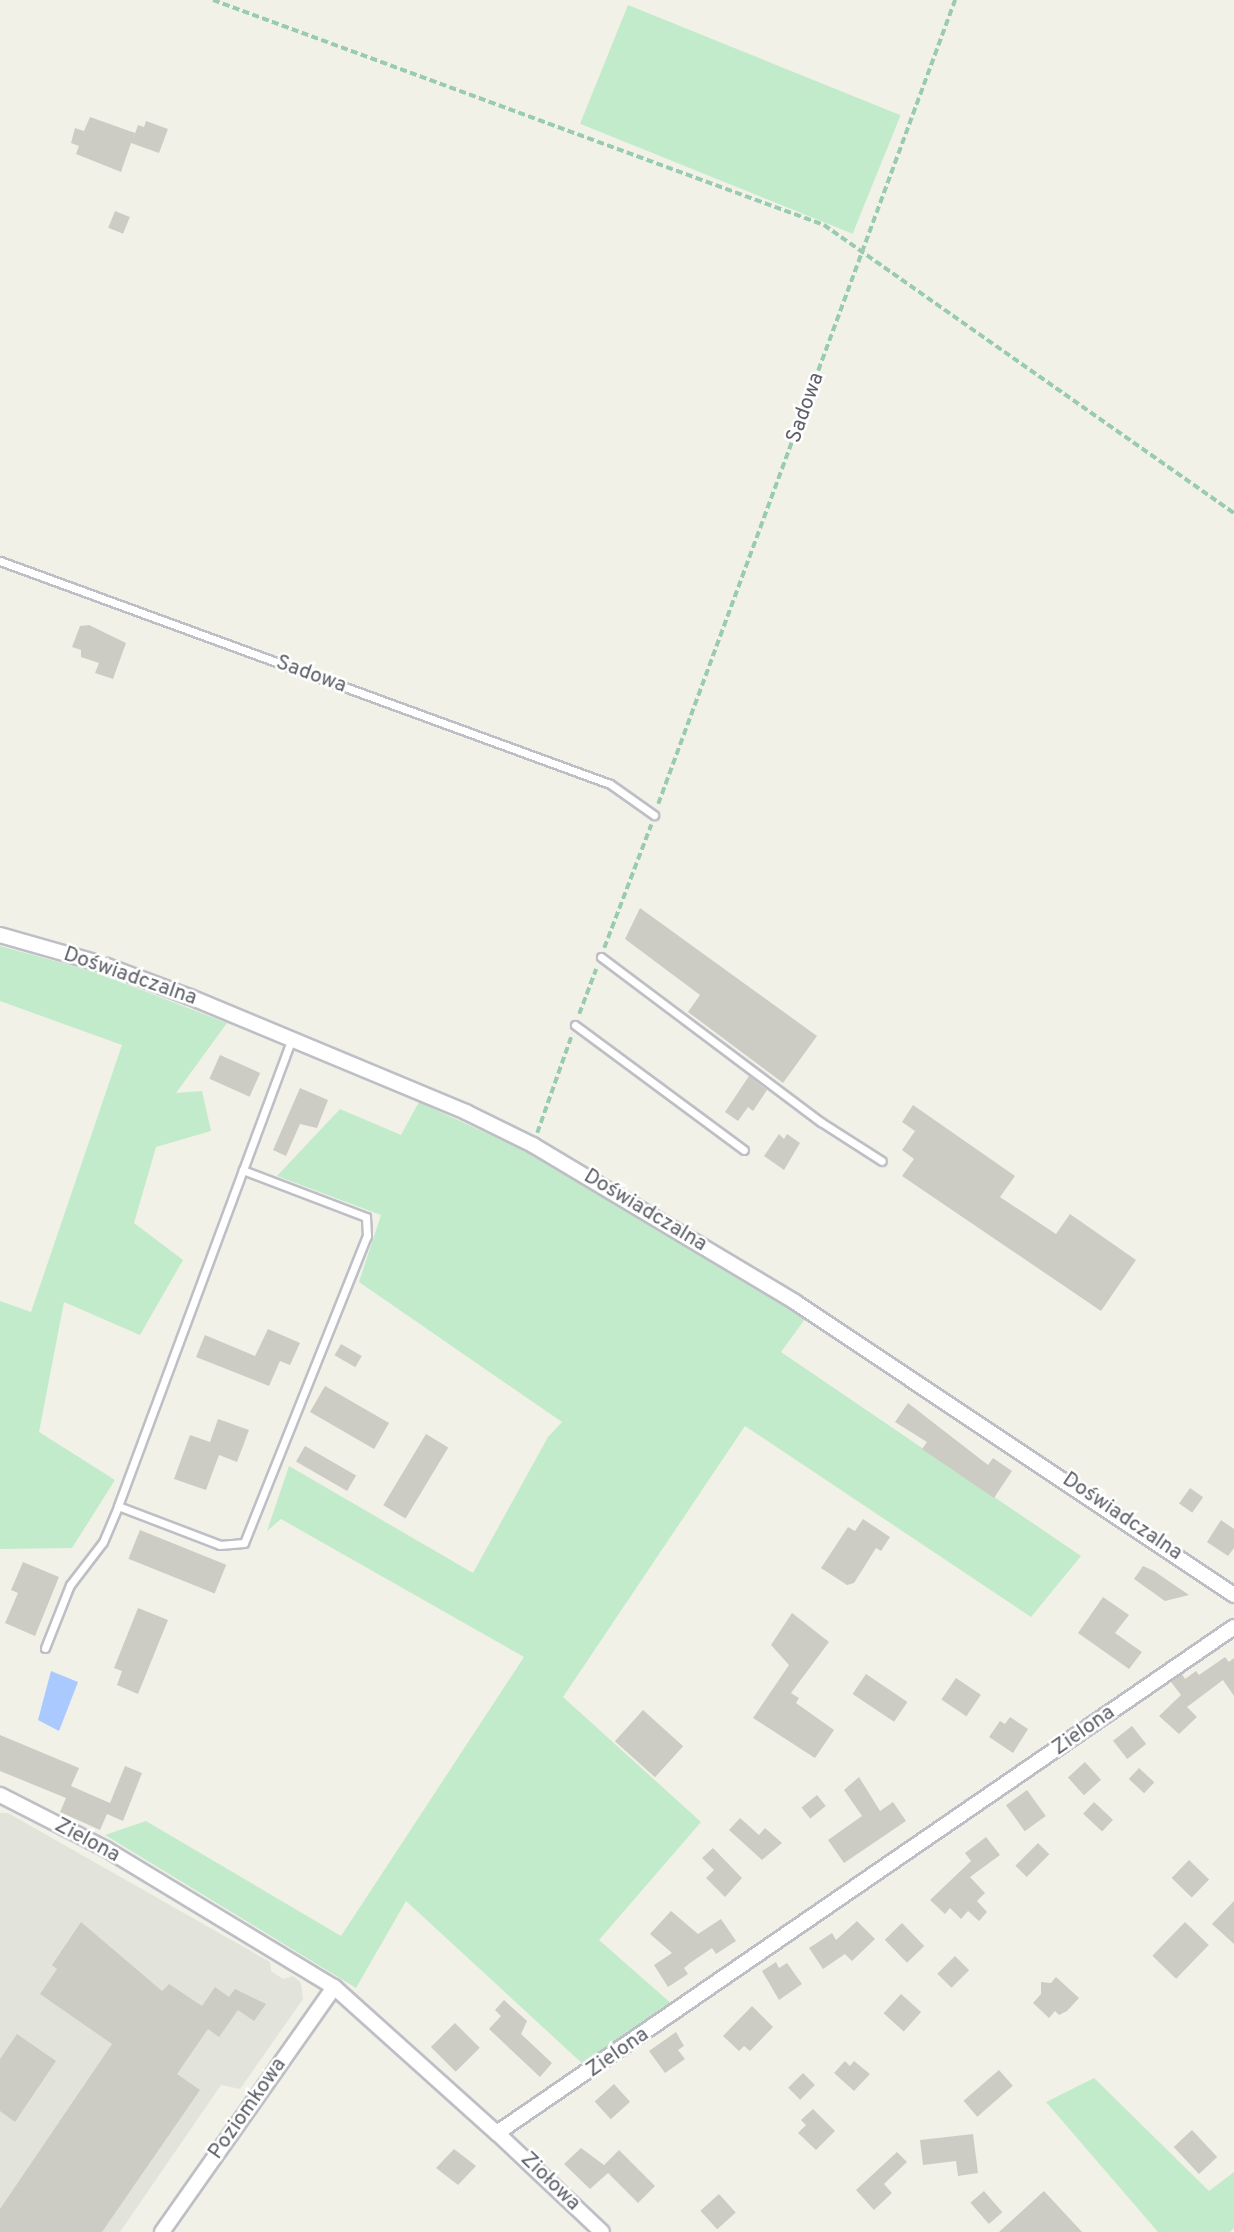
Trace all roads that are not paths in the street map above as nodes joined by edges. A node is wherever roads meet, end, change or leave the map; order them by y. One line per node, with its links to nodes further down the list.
1 (0, 561): 2 (lane, Sadowa)
2 (654, 815)
3 (0, 935): 6 (street, Doświadczalna)
4 (601, 957): 8 (lane)
5 (575, 1025): 7 (lane)
6 (292, 1038): 9 (lane); 11 (street, Doświadczalna)
7 (744, 1150)
8 (882, 1161)
9 (243, 1170): 10 (lane); 10 (lane)
10 (118, 1506): 13 (lane)
11 (1234, 1595)
12 (1234, 1628): 16 (street, Zielona)
13 (45, 1648)
14 (0, 1795): 15 (street, Zielona)
15 (334, 1987): 16 (street, Zielona); 17 (street, Poziomkowa)
16 (497, 2133): 18 (street, Ziołowa)
17 (162, 2232)
18 (602, 2232)

